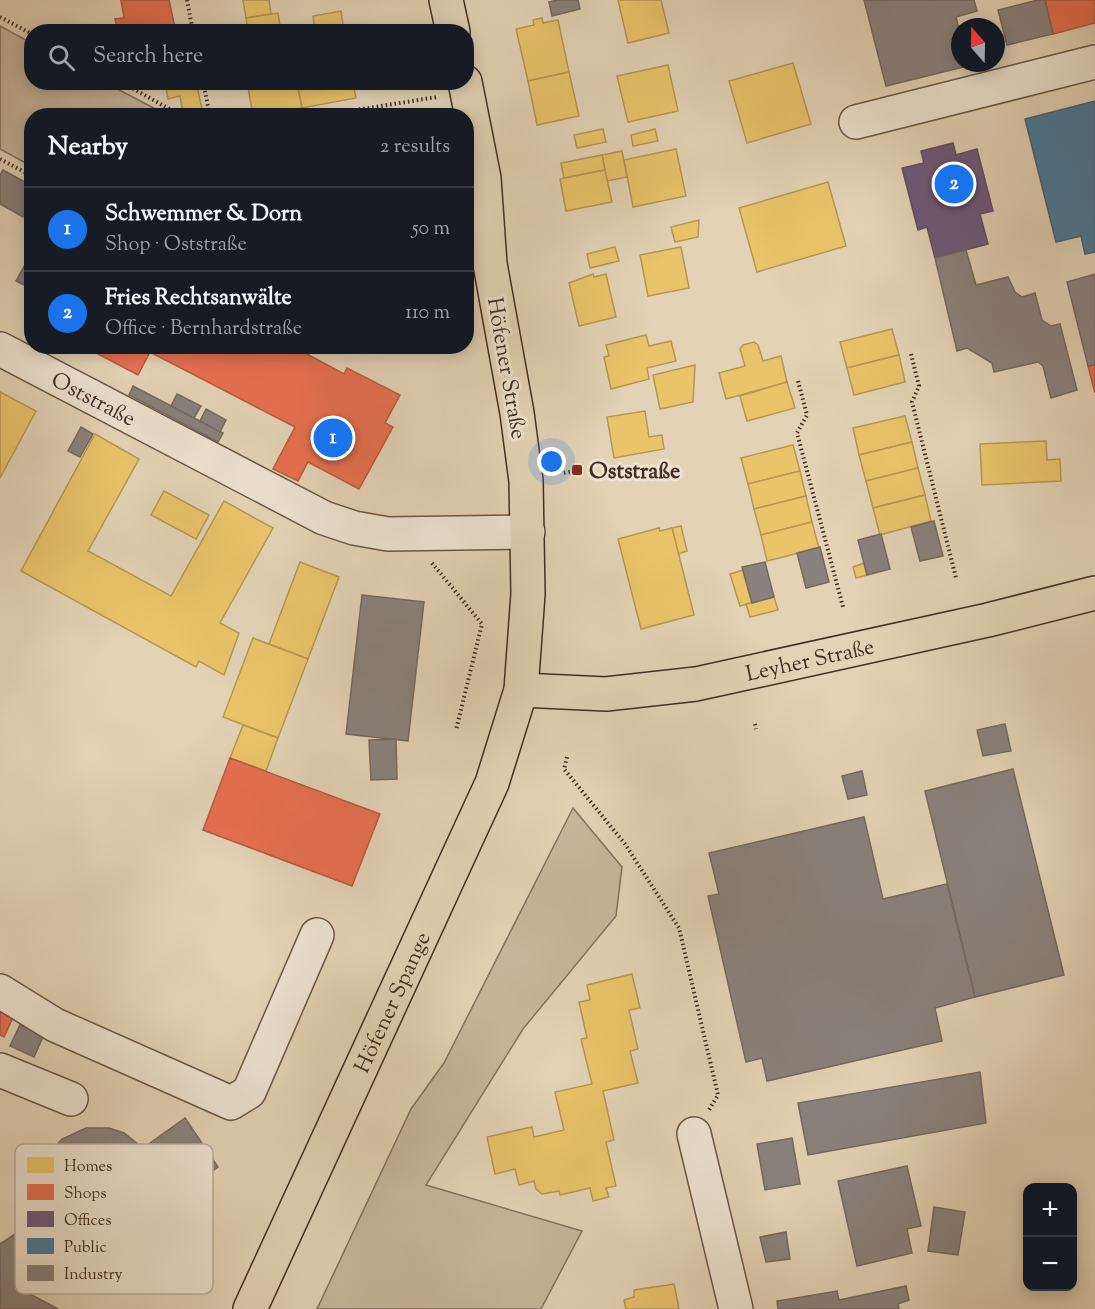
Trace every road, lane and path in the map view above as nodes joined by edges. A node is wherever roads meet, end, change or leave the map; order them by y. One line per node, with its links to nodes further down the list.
1 (187, 0): 4 (path)
2 (446, 0): 5 (main road)
3 (0, 17): 6 (path)
4 (192, 24)
5 (451, 24)
6 (24, 30)
7 (1095, 62): 16 (street)
8 (135, 90): 12 (path)
9 (205, 90): 13 (path)
10 (451, 90): 14 (path)
11 (467, 90): 15 (main road, Höfener Straße)
12 (168, 108)
13 (208, 108)
14 (360, 108)
15 (470, 108)
16 (856, 122)
17 (474, 127): 25 (main road, Höfener Straße)
18 (0, 159): 19 (path)
19 (24, 172)
20 (0, 349): 26 (street, Oststraße)
21 (910, 354): 27 (path)
22 (798, 381): 29 (path)
23 (577, 470): 24 (path)
24 (564, 473)
25 (528, 532): 26 (street, Oststraße); 30 (main road, Höfener Straße)
26 (409, 535): 31 (path)
27 (956, 578)
28 (1095, 593): 30 (main road, Leyher Straße)
29 (843, 607)
30 (521, 690): 38 (main road, Höfener Spange)
31 (456, 730)
32 (567, 758): 37 (path)
33 (317, 935): 34 (street)
34 (0, 992)
35 (0, 1070): 36 (street)
36 (71, 1099)
37 (694, 1134): 39 (street)
38 (250, 1309)
39 (736, 1309)

